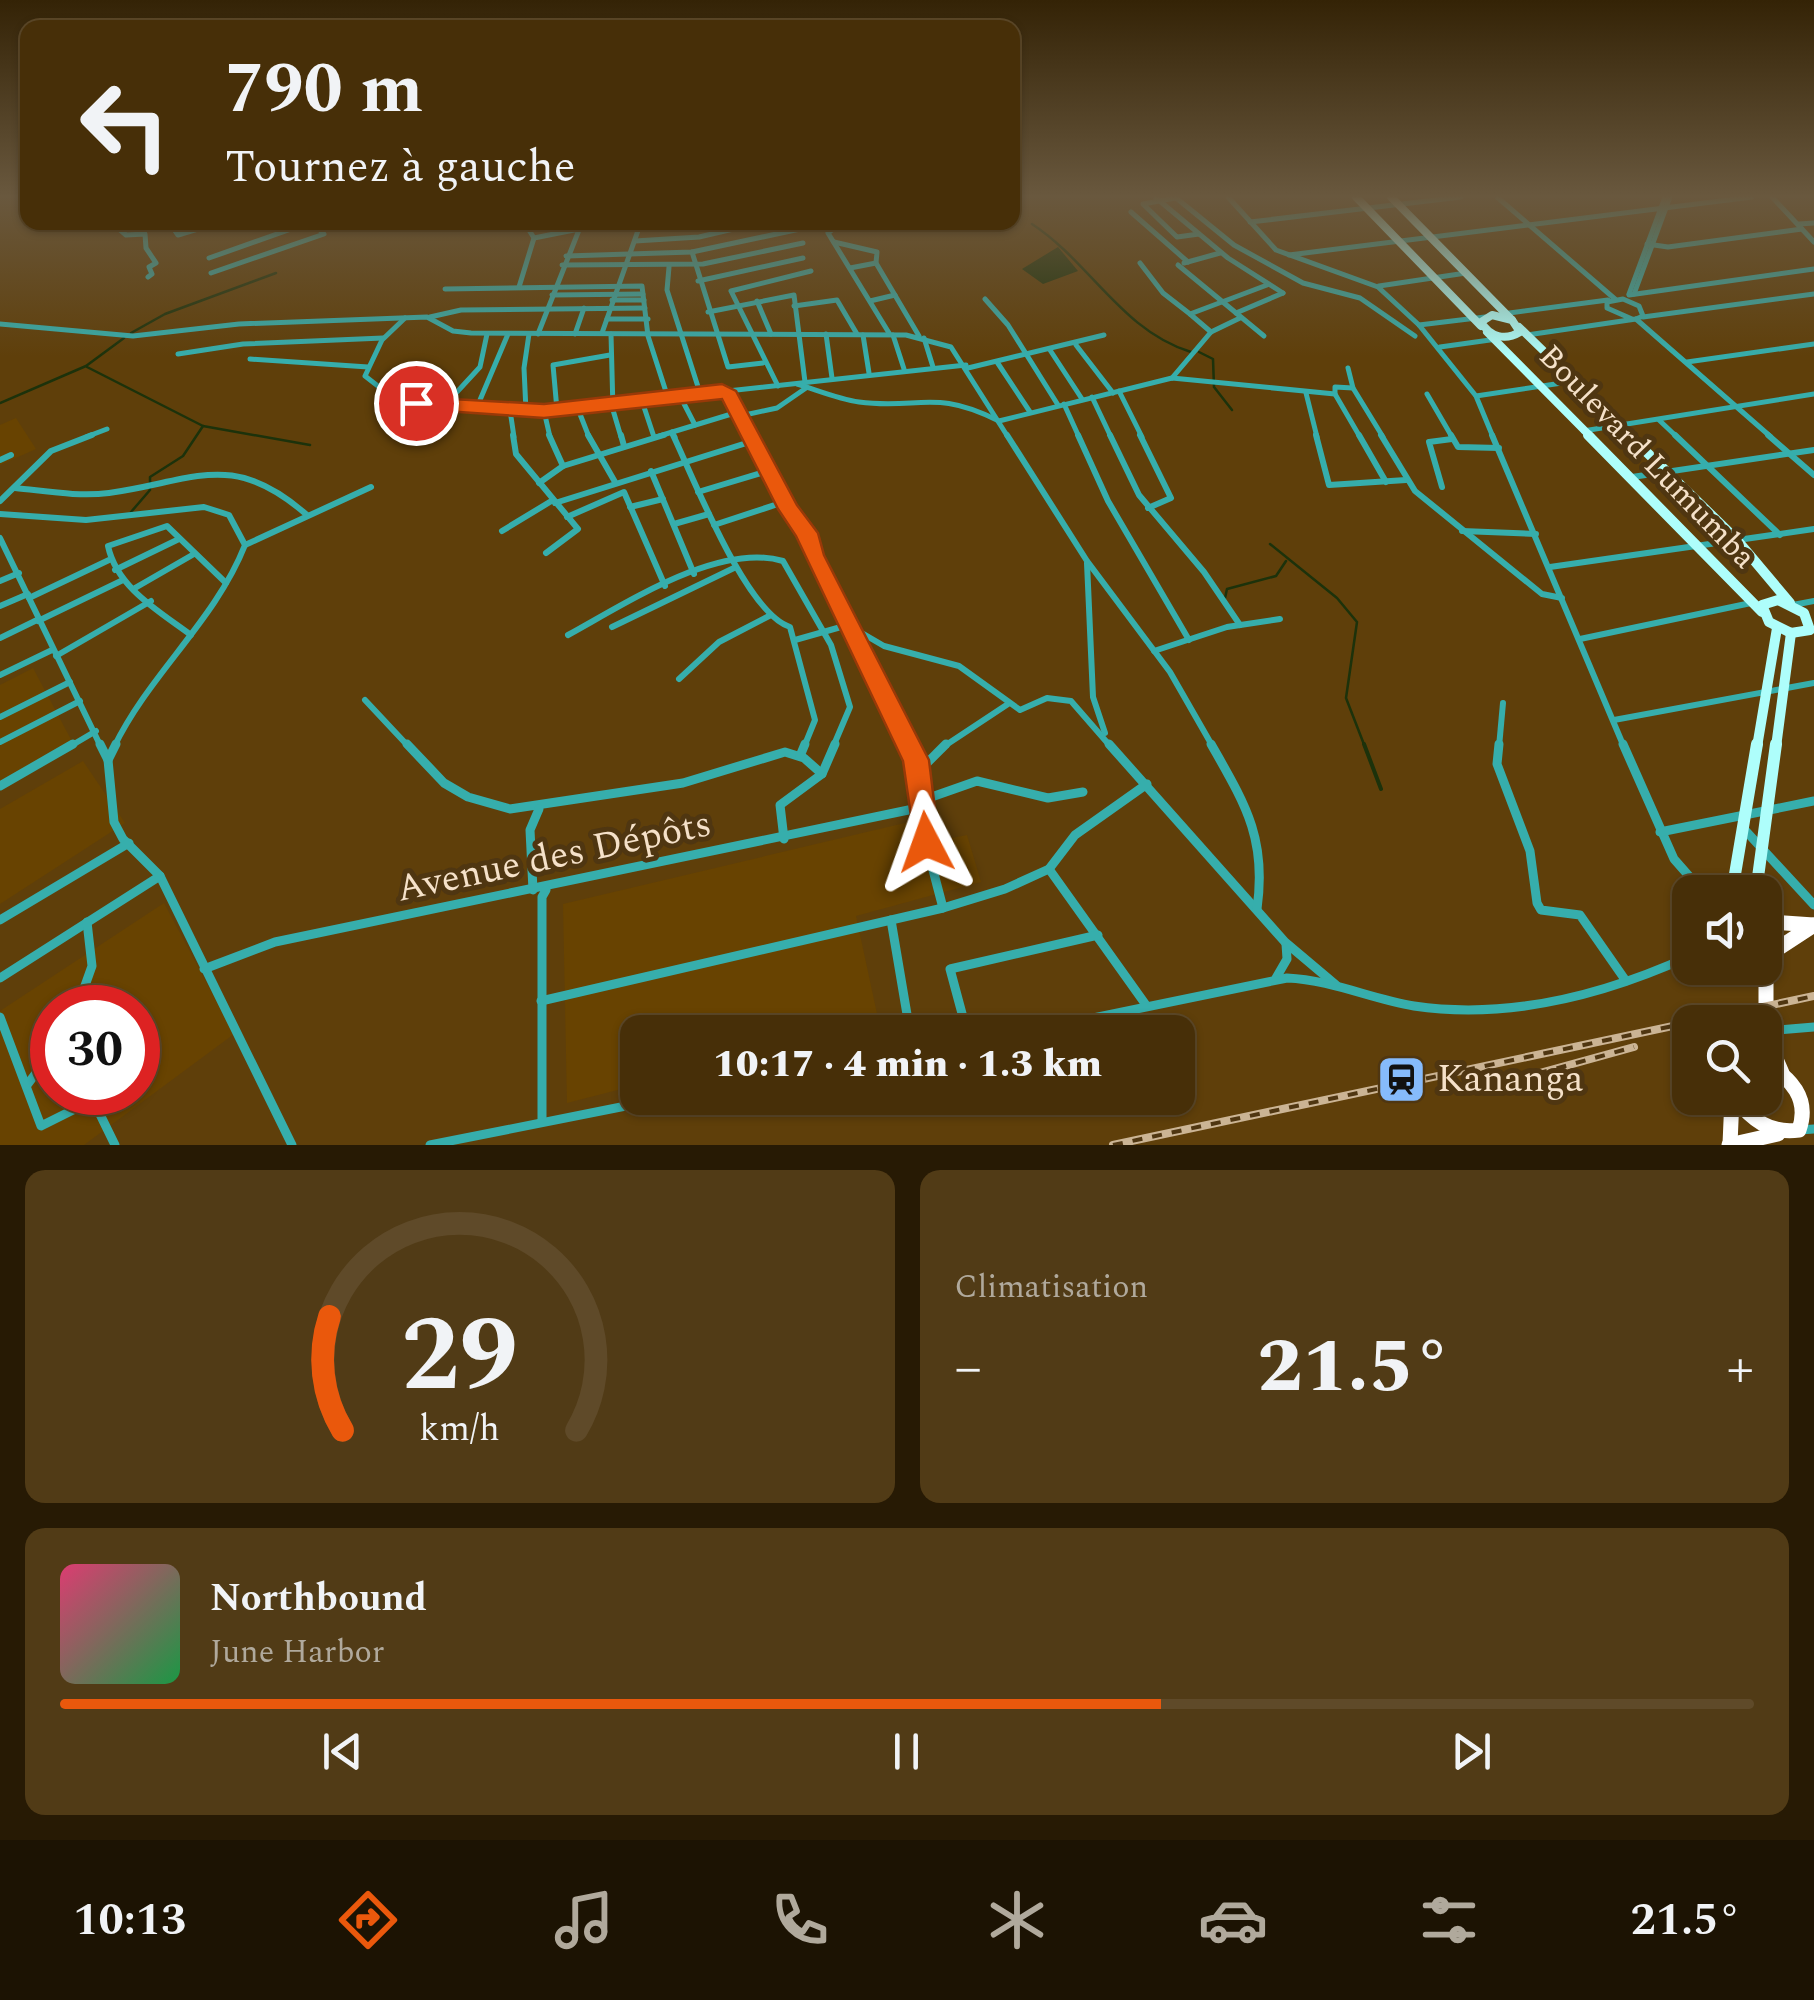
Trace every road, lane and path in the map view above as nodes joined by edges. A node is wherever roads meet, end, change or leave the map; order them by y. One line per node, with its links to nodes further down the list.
1 (148, 250): 40 (street)
2 (230, 250): 25 (street)
3 (275, 250): 38 (street)
4 (530, 250): 48 (street)
5 (569, 250): 22 (street)
6 (630, 250): 23 (street)
7 (699, 250): 20 (street)
8 (763, 250): 31 (street)
9 (839, 250): 34 (street)
10 (875, 250): 28 (street)
11 (1175, 250): 27 (street)
12 (1219, 250): 21 (street)
13 (1243, 250): 36 (street)
14 (1279, 250): 24 (street)
15 (1341, 250): 24 (street)
16 (1408, 250): 42 (main road, Boulevard Lumumba)
17 (1445, 250): 39 (main road, Boulevard Lumumba)
18 (1562, 250): 54 (street)
19 (1648, 250): 54 (street)
20 (692, 252): 23 (street); 31 (street)
21 (1222, 253): 27 (street); 41 (street)
22 (566, 256): 23 (street); 30 (street)
23 (627, 256): 32 (street)
24 (1300, 257): 47 (street)
25 (209, 258)
26 (803, 258): 43 (street)
27 (1188, 262): 59 (street)
28 (876, 263): 34 (street); 52 (street)
29 (1140, 264): 65 (street)
30 (562, 265): 32 (street); 45 (street)
31 (692, 265): 33 (street); 43 (street)
32 (623, 267): 33 (street); 46 (street)
33 (670, 267): 87 (street)
34 (850, 268): 58 (street)
35 (1814, 269): 54 (street)
36 (1277, 270): 41 (street); 97 (street)
37 (811, 271): 61 (street)
38 (211, 272)
39 (1467, 273): 42 (street); 73 (main road, Boulevard Lumumba)
40 (148, 277)
41 (1258, 278): 44 (street)
42 (1434, 278): 47 (street); 69 (main road, Boulevard Lumumba)
43 (698, 280): 64 (street)
44 (1269, 284): 59 (street); 66 (street)
45 (555, 285): 46 (street); 48 (street); 51 (street)
46 (617, 285): 55 (street); 56 (street)
47 (1378, 286): 75 (street)
48 (519, 287): 49 (street)
49 (445, 289)
50 (1814, 294): 72 (street)
51 (552, 295): 55 (street); 63 (street)
52 (895, 295): 58 (street); 98 (street)
53 (985, 299): 106 (street)
54 (1624, 299): 72 (street); 72 (street); 73 (street)
55 (612, 301): 56 (street); 56 (street); 62 (street); 70 (street)
56 (644, 301): 71 (street)
57 (757, 301): 60 (street); 61 (street); 90 (street)
58 (870, 301): 79 (street)
59 (1222, 302): 65 (street); 66 (street)
60 (794, 306): 91 (street); 93 (street)
61 (738, 307): 64 (street); 89 (street)
62 (584, 308): 63 (street); 84 (street)
63 (548, 309): 68 (street); 83 (street)
64 (708, 312): 88 (street)
65 (1190, 314): 77 (street)
66 (1238, 316): 77 (street); 96 (street)
67 (406, 318): 68 (street); 74 (street); 99 (street)
68 (429, 318): 80 (street)
69 (1473, 318): 75 (street); 76 (main road, Boulevard Lumumba)
70 (607, 319): 71 (street); 78 (street)
71 (648, 319): 86 (street)
72 (1636, 319): 95 (street); 109 (street)
73 (1510, 322): 76 (main road); 76 (main road); 95 (main road, Boulevard Lumumba)
74 (0, 324)
75 (1419, 325): 102 (street)
76 (1490, 330): 102 (street); 122 (main road, Boulevard Lumumba)
77 (1211, 332): 118 (street)
78 (602, 333): 84 (street); 85 (street)
79 (888, 333): 93 (street); 98 (street); 115 (street)
80 (488, 334): 81 (street); 141 (street)
81 (508, 334): 82 (street); 143 (street)
82 (529, 334): 83 (street); 146 (street)
83 (538, 334): 84 (street)
84 (575, 334)
85 (611, 334): 86 (street); 105 (street)
86 (648, 334): 87 (street); 135 (street)
87 (682, 334): 88 (street); 127 (street)
88 (715, 334): 89 (street); 110 (street)
89 (750, 334): 90 (street); 110 (street)
90 (771, 334): 91 (street)
91 (796, 334): 92 (street); 120 (street)
92 (826, 334): 93 (street); 117 (street)
93 (860, 334): 116 (street)
94 (1104, 335): 101 (street)
95 (1528, 335): 119 (main road, Boulevard Lumumba)
96 (1264, 336)
97 (1415, 336)
98 (921, 337): 111 (street); 113 (street)
99 (384, 338): 104 (street); 112 (street)
100 (1814, 344): 109 (street)
101 (1076, 346): 103 (street); 126 (street)
102 (1438, 347): 133 (street)
103 (1050, 350): 106 (street); 137 (street)
104 (178, 354)
105 (610, 355): 140 (street); 147 (street)
106 (1025, 357): 108 (street); 139 (street)
107 (250, 359): 112 (street)
108 (996, 362): 111 (street); 149 (street)
109 (1686, 362): 142 (street)
110 (764, 363): 121 (street)
111 (967, 366): 113 (street); 152 (street)
112 (368, 367): 141 (street)
113 (933, 367): 115 (street)
114 (1348, 368): 123 (street)
115 (904, 370): 116 (street)
116 (869, 373): 117 (street)
117 (832, 378): 120 (street)
118 (1172, 378): 126 (street); 128 (street)
119 (1575, 381): 122 (street); 154 (main road, Boulevard Lumumba)
120 (805, 385): 121 (street); 150 (street); 152 (street)
121 (774, 386): 124 (street)
122 (1539, 386): 133 (street); 156 (main road, Boulevard Lumumba)
123 (1353, 388): 129 (street); 176 (street)
124 (740, 390): 125 (street); 136 (street)
125 (722, 391): 127 (street); 136 (street)
126 (1116, 392): 134 (street); 189 (street)
127 (700, 393): 132 (street)
128 (1306, 393): 129 (street); 178 (street)
129 (1335, 394): 178 (street)
130 (1427, 394): 159 (street)
131 (1814, 394): 142 (street)
132 (680, 396): 135 (street); 153 (street)
133 (1476, 396): 162 (street)
134 (1092, 397): 137 (street); 189 (street)
135 (668, 398): 138 (street)
136 (733, 399): 150 (street)
137 (1082, 399): 139 (street)
138 (642, 401): 140 (street); 158 (street)
139 (1061, 404): 149 (street); 242 (street)
140 (612, 405): 144 (street); 161 (street)
141 (445, 406): 143 (street)
142 (1737, 406): 151 (street); 164 (street)
143 (477, 407): 145 (street)
144 (578, 408): 147 (street); 166 (street)
145 (510, 410): 146 (street); 179 (street)
146 (526, 410): 148 (street)
147 (557, 410): 148 (street)
148 (544, 411): 169 (street)
149 (1030, 412): 152 (street)
150 (739, 414): 153 (street); 160 (street)
151 (1658, 419): 154 (street); 170 (street)
152 (999, 421): 209 (street)
153 (695, 424): 157 (street)
154 (1620, 425): 156 (street); 173 (main road, Boulevard Lumumba)
155 (107, 429): 182 (street)
156 (1583, 431): 175 (main road, Boulevard Lumumba)
157 (672, 432): 158 (street); 168 (street)
158 (654, 437): 161 (street)
159 (1452, 439): 162 (street); 180 (street)
160 (753, 441): 168 (street); 172 (street)
161 (624, 446): 166 (street)
162 (1499, 448): 199 (street)
163 (1814, 450): 164 (street)
164 (1790, 454): 170 (street); 174 (street)
165 (11, 455): 167 (street)
166 (596, 455): 169 (street); 177 (street)
167 (0, 460)
168 (684, 462): 171 (street); 183 (street)
169 (563, 466): 179 (street)
170 (1708, 467): 173 (street); 200 (street)
171 (652, 471): 177 (street); 184 (street)
172 (768, 471): 183 (street); 187 (street)
173 (1670, 472): 175 (street); 203 (main road, Boulevard Lumumba)
174 (1814, 475)
175 (1628, 478): 204 (main road, Boulevard Lumumba)
176 (1406, 480): 178 (street); 197 (street)
177 (615, 482): 186 (street)
178 (1386, 482)
179 (539, 483): 186 (street)
180 (1442, 486)
181 (371, 487): 192 (street)
182 (14, 488): 185 (street); 192 (street)
183 (698, 492): 191 (street)
184 (663, 499): 188 (street); 194 (street)
185 (0, 501)
186 (554, 501): 193 (street); 198 (street)
187 (784, 502): 195 (street); 232 (street)
188 (630, 506): 193 (street); 218 (street)
189 (1148, 508): 233 (street)
190 (0, 514): 205 (street)
191 (709, 514): 194 (street); 195 (street)
192 (306, 515): 205 (street)
193 (567, 517): 206 (street)
194 (674, 524): 214 (street)
195 (714, 525): 210 (street)
196 (1814, 529): 200 (street)
197 (1460, 530): 199 (street); 221 (street)
198 (502, 531)
199 (1536, 534): 211 (street)
200 (1780, 535): 203 (street)
201 (0, 538): 213 (street)
202 (179, 539): 207 (street); 208 (street); 212 (street)
203 (1737, 540): 204 (street); 225 (main road, Boulevard Lumumba)
204 (1692, 543): 211 (street); 224 (main road, Boulevard Lumumba)
205 (245, 545): 217 (street)
206 (546, 553)
207 (194, 554): 217 (street); 219 (street)
208 (109, 560): 212 (street); 220 (street)
209 (1087, 561): 244 (street); 260 (street)
210 (734, 564): 214 (street); 228 (street); 234 (street); 236 (street)
211 (1550, 567): 221 (street)
212 (115, 570): 215 (street)
213 (19, 574): 216 (street); 220 (street)
214 (694, 574): 218 (street)
215 (123, 580): 219 (street); 230 (street)
216 (0, 581)
217 (226, 582): 238 (street)
218 (664, 586): 239 (street)
219 (134, 588): 222 (street)
220 (29, 596): 226 (street); 230 (street)
221 (1563, 599): 243 (street)
222 (151, 601): 238 (street); 245 (street)
223 (1814, 601): 225 (street)
224 (1751, 604): 227 (main road, Boulevard Lumumba); 243 (street)
225 (1791, 604): 227 (main road); 231 (main road, Boulevard Lumumba)
226 (0, 606)
227 (1762, 612): 235 (main road, Boulevard Lumumba)
228 (771, 615): 241 (street); 247 (street)
229 (1280, 619): 233 (street)
230 (37, 621): 240 (street); 245 (street)
231 (1812, 624): 237 (main road)
232 (848, 625): 236 (street); 255 (street); 263 (street)
233 (1240, 625): 242 (street)
234 (612, 627)
235 (1777, 628): 237 (main road); 251 (main road)
236 (824, 633): 241 (street); 264 (street)
237 (1791, 633): 250 (main road)
238 (191, 635): 262 (street)
239 (568, 635)
240 (0, 638)
241 (795, 640): 261 (street)
242 (1189, 640): 244 (street)
243 (1580, 640): 257 (street)
244 (1154, 650): 287 (street)
245 (54, 653): 246 (street); 248 (street)
246 (0, 675)
247 (679, 678)
248 (70, 682): 253 (street); 256 (street)
249 (1814, 683): 250 (street)
250 (1784, 688): 251 (street); 271 (main road)
251 (1766, 691): 257 (street); 273 (main road)
252 (365, 700): 272 (street)
253 (80, 701): 258 (street); 259 (street)
254 (1503, 703): 300 (street)
255 (1008, 704): 260 (street); 263 (street)
256 (0, 717)
257 (1614, 720): 275 (street)
258 (96, 732): 262 (street); 266 (street)
259 (0, 742)
260 (1112, 748): 265 (street)
261 (800, 756): 264 (street); 270 (street)
262 (108, 760): 277 (street)
263 (919, 771): 269 (street)
264 (822, 774): 276 (street)
265 (1147, 784): 279 (street); 287 (street)
266 (0, 786)
267 (1083, 792): 269 (street, Avenue des Dépôts)
268 (1814, 801): 271 (street)
269 (921, 804): 276 (street, Avenue des Dépôts); 286 (street)
270 (540, 807): 272 (street); 274 (street)
271 (1767, 810): 273 (street); 278 (main road)
272 (523, 811): 274 (street)
273 (1745, 822): 275 (street); 278 (street); 281 (main road)
274 (530, 830): 284 (street)
275 (1660, 832): 280 (street)
276 (784, 839): 284 (street, Avenue des Dépôts)
277 (128, 844): 283 (street); 288 (street)
278 (1762, 844): 282 (main road); 285 (street)
279 (1049, 868): 286 (street); 293 (street)
280 (1689, 875)
281 (1735, 875)
282 (1758, 875)
283 (160, 876): 290 (street); 297 (street)
284 (540, 892): 297 (street, Avenue des Dépôts); 303 (street)
285 (1814, 905)
286 (943, 908): 289 (street)
287 (1257, 908): 294 (street)
288 (0, 920)
289 (891, 920): 303 (street); 305 (street)
290 (87, 922): 298 (street); 301 (street)
291 (1782, 922): 292 (highway)
292 (1814, 925): 295 (highway)
293 (1098, 934): 304 (street); 306 (street)
294 (1285, 942): 299 (street); 302 (street)
295 (1782, 946)
296 (1672, 963): 300 (street)
297 (204, 969): 322 (street)
298 (0, 978)
299 (1276, 979): 302 (street); 304 (street)
300 (1626, 981): 302 (street)
301 (89, 985)
302 (1336, 985)
303 (541, 1001): 318 (street)
304 (1146, 1005): 307 (street)
305 (907, 1015)
306 (963, 1015)
307 (1101, 1015)
308 (0, 1017): 313 (street)
309 (1814, 1027): 310 (street)
310 (1782, 1032)
311 (1782, 1073): 314 (highway)
312 (30, 1081): 313 (street)
313 (27, 1085): 321 (street)
314 (1807, 1098): 319 (highway)
315 (620, 1107): 318 (street)
316 (1732, 1115): 320 (highway)
317 (1751, 1115): 319 (highway)
318 (542, 1122): 323 (street)
319 (1799, 1131): 320 (highway)
320 (1730, 1144)
321 (116, 1145)
322 (292, 1145)
323 (430, 1145)

